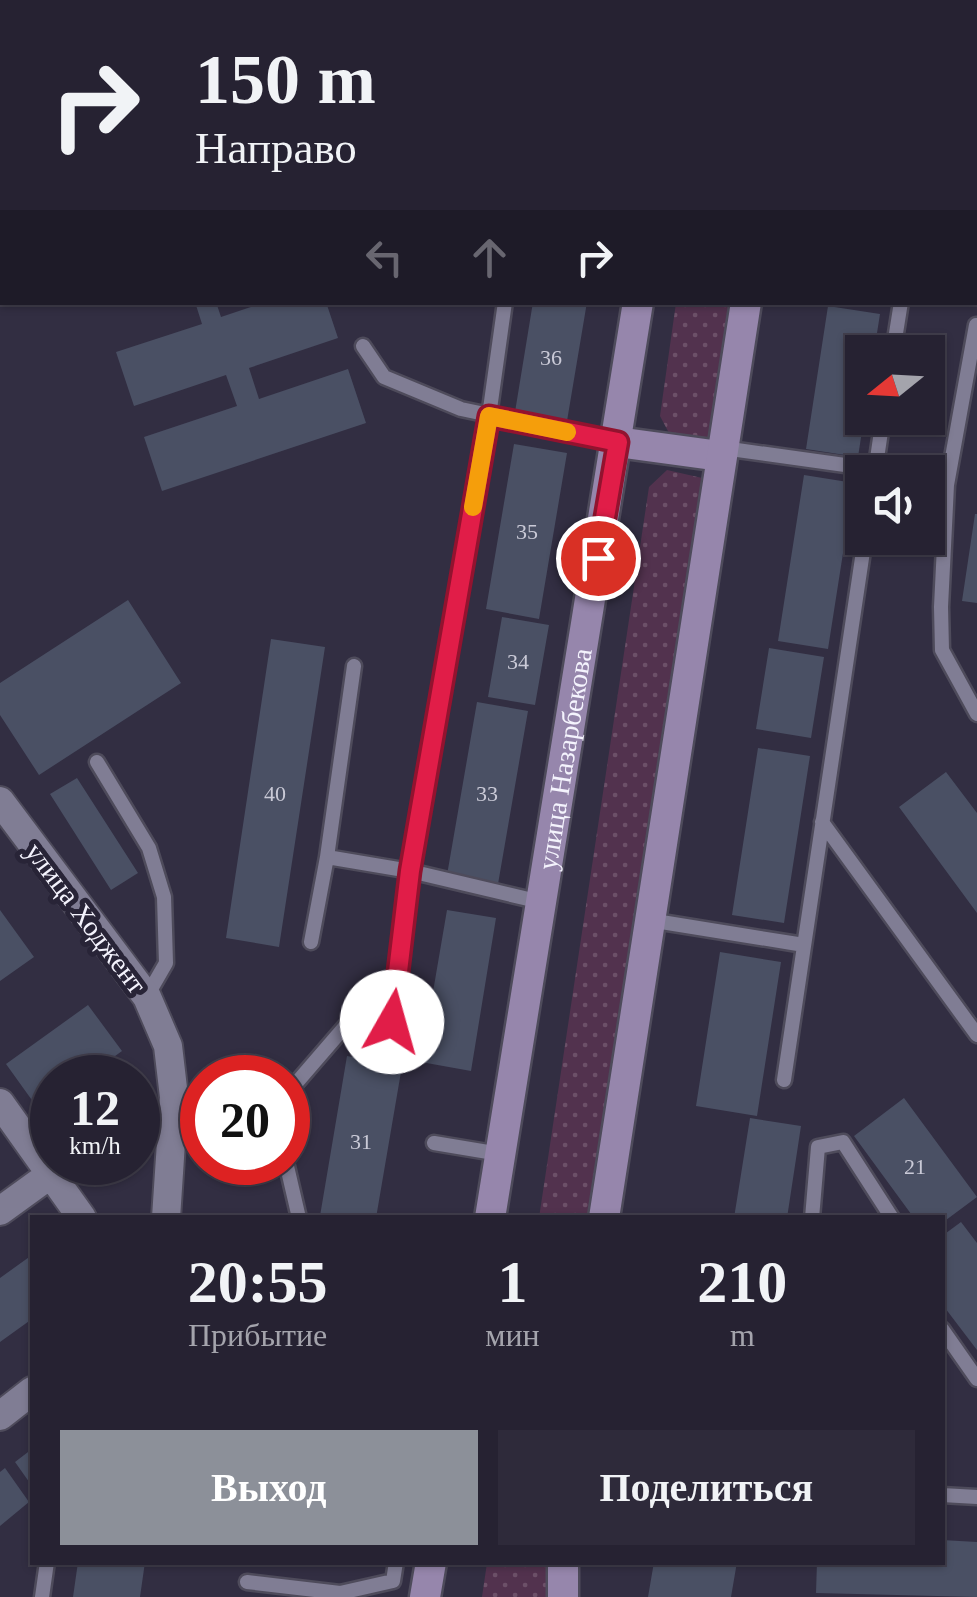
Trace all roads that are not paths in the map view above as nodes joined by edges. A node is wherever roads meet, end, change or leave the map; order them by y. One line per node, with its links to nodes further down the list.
1 (505, 305): 8 (lane)
2 (638, 305): 9 (street, улица Назарбекова)
3 (746, 305): 10 (street)
4 (900, 305): 6 (lane)
5 (976, 325): 12 (lane)
6 (895, 335)
7 (363, 346): 8 (lane)
8 (489, 416): 9 (lane); 20 (lane)
9 (618, 442): 10 (street); 21 (street, улица Назарбекова)
10 (721, 452): 11 (lane); 22 (street)
11 (845, 466)
12 (947, 485): 15 (lane)
13 (862, 555): 18 (lane)
14 (354, 666): 19 (lane)
15 (977, 714)
16 (98, 762): 25 (lane)
17 (0, 802): 25 (street, улица Ходжент)
18 (822, 822): 24 (lane); 26 (lane)
19 (327, 857): 20 (lane); 23 (lane)
20 (410, 871): 21 (lane); 27 (lane)
21 (541, 902): 32 (street, улица Назарбекова)
22 (649, 920): 24 (lane); 41 (street)
23 (310, 942)
24 (804, 945): 28 (lane)
25 (146, 997): 38 (street, улица Ходжент)
26 (977, 1035)
27 (310, 1067)
28 (784, 1080)
29 (0, 1103): 31 (street)
30 (434, 1143): 32 (lane)
31 (30, 1145)
32 (500, 1154): 40 (street, улица Назарбекова)
33 (36, 1185): 36 (street)
34 (59, 1185): 37 (street)
35 (291, 1185): 39 (lane)
36 (0, 1211)
37 (80, 1215)
38 (166, 1215)
39 (298, 1215)
40 (490, 1215)
41 (604, 1215)
42 (812, 1215): 43 (lane)
43 (890, 1215)
44 (945, 1333): 45 (lane)
45 (977, 1380)
46 (30, 1393): 47 (street)
47 (0, 1416)
48 (945, 1495): 49 (lane)
49 (977, 1497)
50 (47, 1565): 57 (lane)
51 (396, 1565): 54 (lane)
52 (431, 1565): 56 (street)
53 (564, 1565): 58 (street)
54 (394, 1581): 55 (lane); 56 (lane)
55 (247, 1582)
56 (426, 1596)
57 (42, 1597)
58 (563, 1597)

